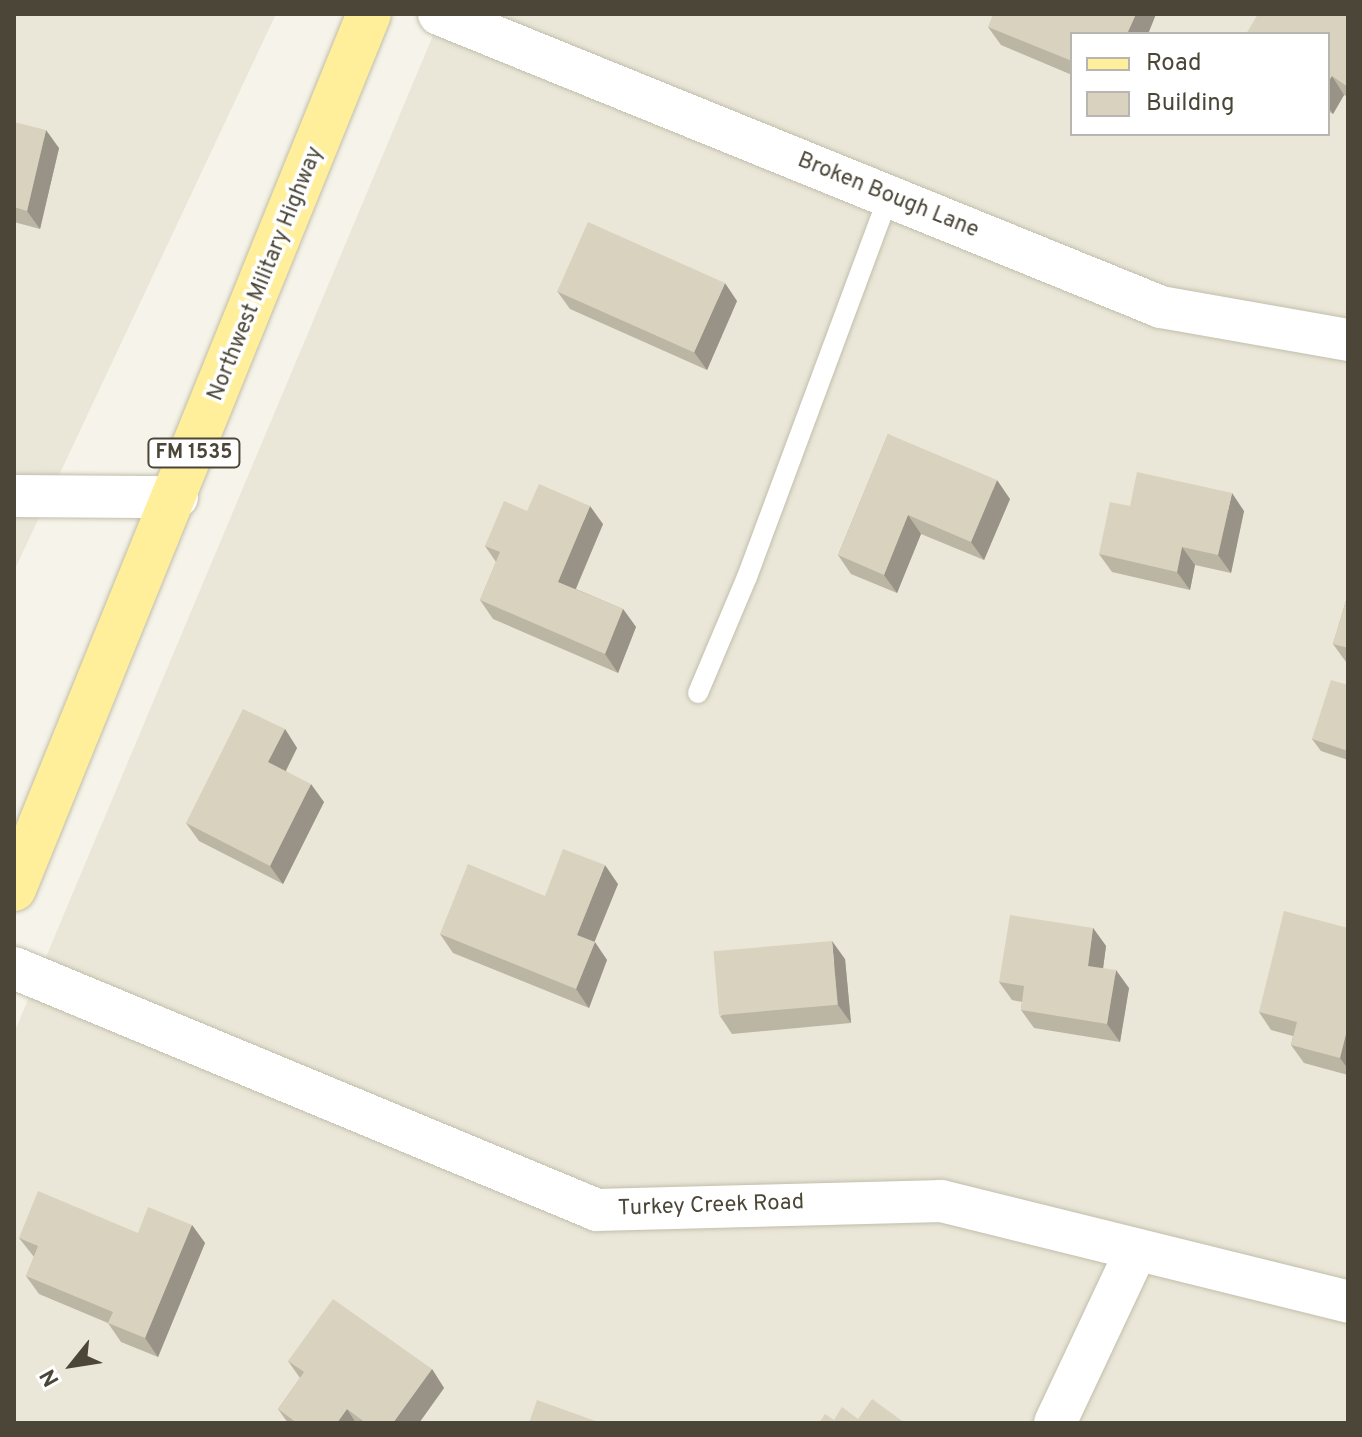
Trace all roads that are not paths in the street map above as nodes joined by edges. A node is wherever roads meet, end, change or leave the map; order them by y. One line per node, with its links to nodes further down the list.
1 (369, 14): 6 (main road, Northwest Military Highway / FM 1535)
2 (439, 14): 3 (street, Broken Bough Lane)
3 (889, 196): 4 (street, Broken Bough Lane); 7 (lane)
4 (1348, 340)
5 (14, 496): 6 (street)
6 (177, 497): 8 (main road, Northwest Military Highway / FM 1535)
7 (698, 693)
8 (14, 889)
9 (14, 968): 10 (street, Turkey Creek Road)
10 (1136, 1251): 11 (street, Turkey Creek Road); 12 (street)
11 (1348, 1302)
12 (1055, 1423)

